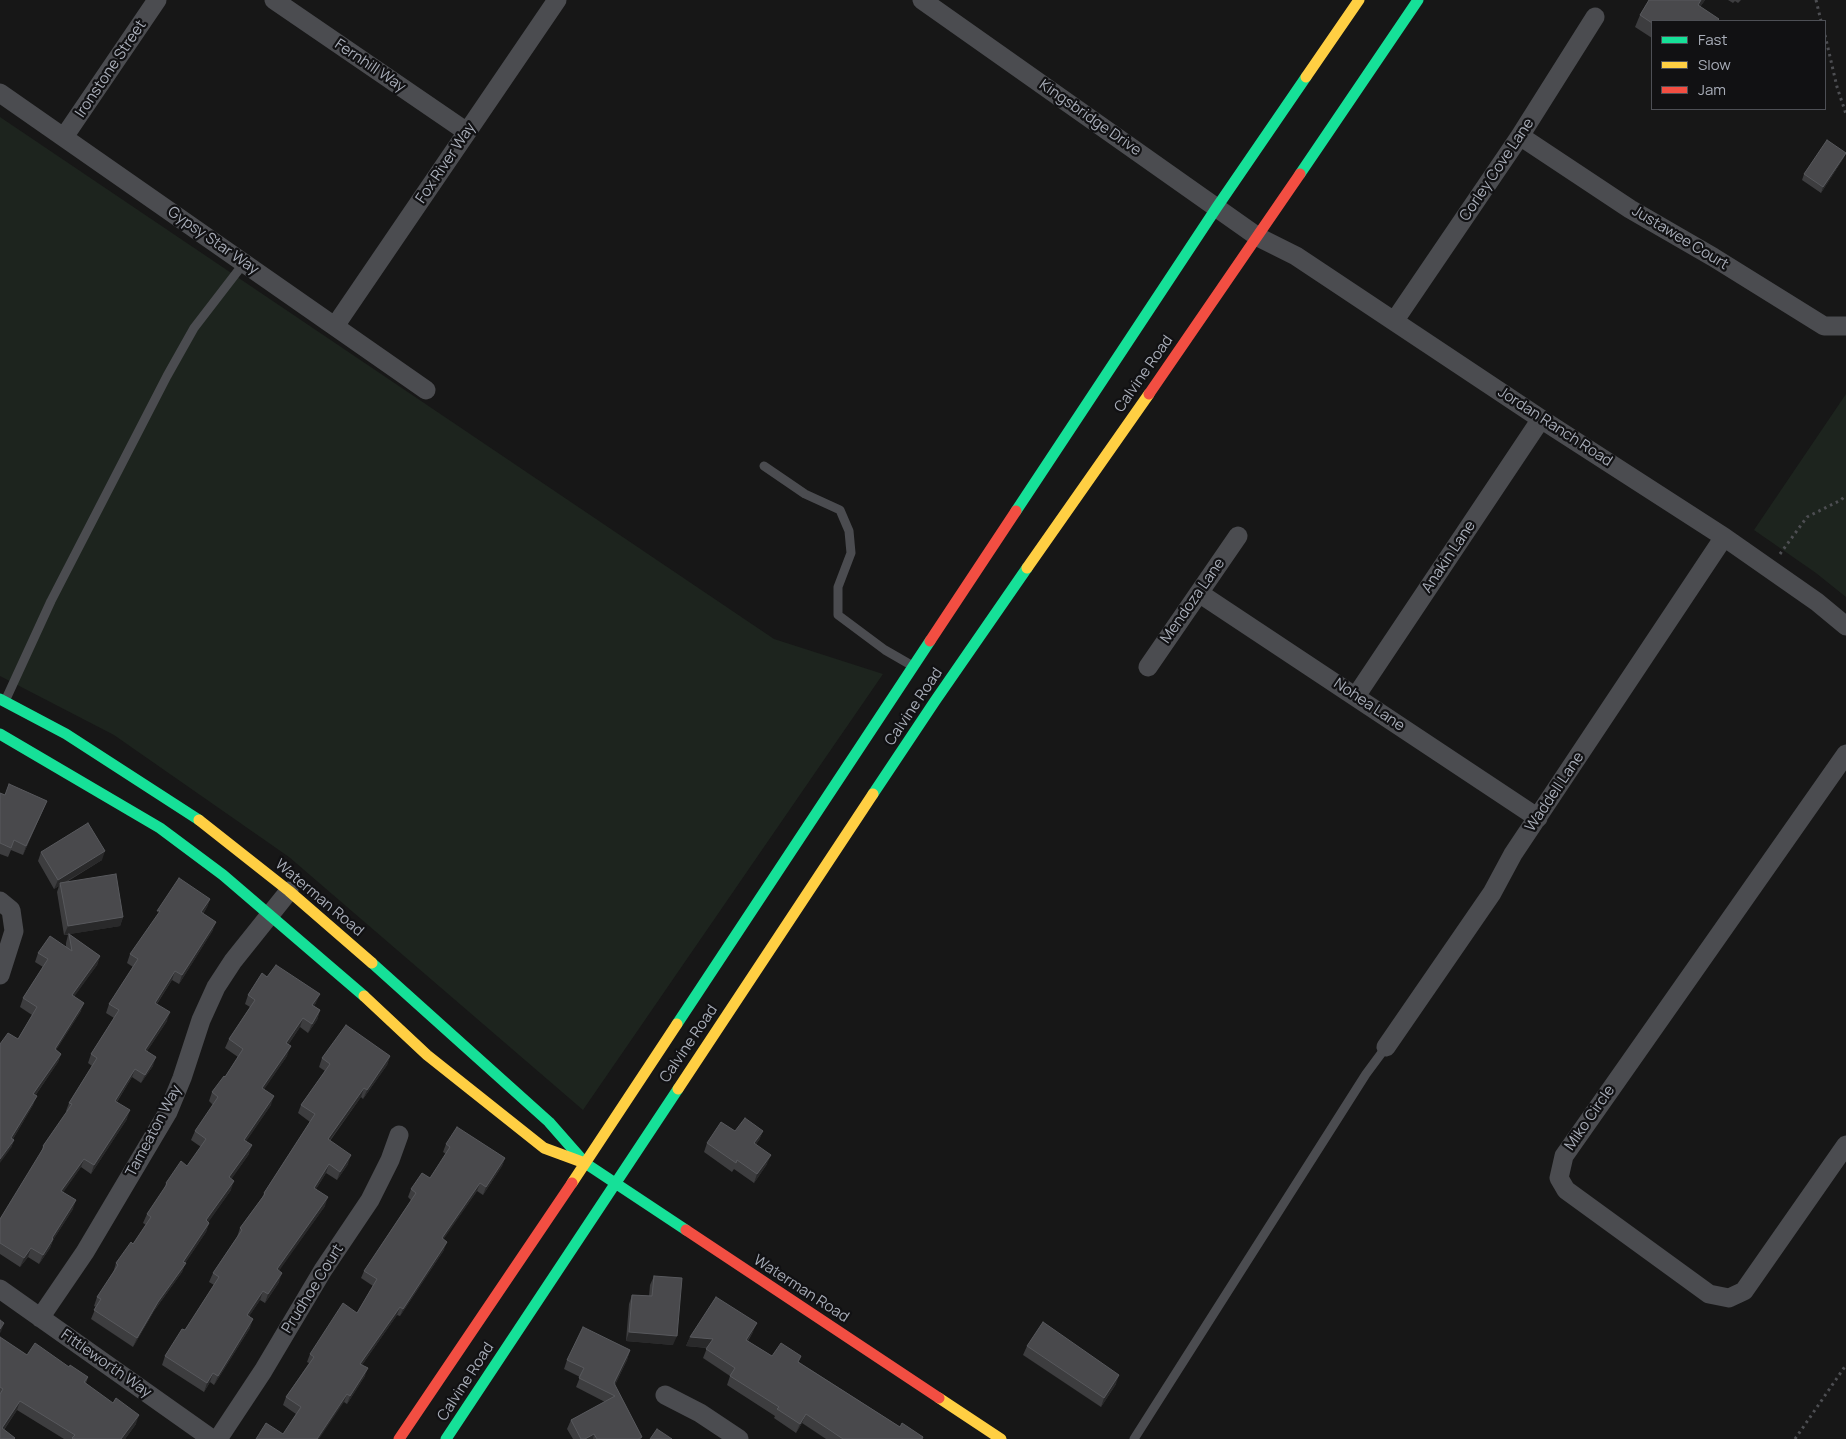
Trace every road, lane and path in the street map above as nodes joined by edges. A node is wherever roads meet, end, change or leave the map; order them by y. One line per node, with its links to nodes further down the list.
1 (157, 0): 15 (street, Ironstone Street)
2 (274, 0): 13 (street, Fernhill Way)
3 (557, 0): 13 (street, Fox River Way)
4 (922, 0): 16 (street, Kingsbridge Drive)
5 (1359, 0): 16 (main road, Calvine Road)
6 (1418, 0): 17 (main road, Calvine Road)
7 (1816, 0): 9 (path)
8 (1595, 17): 14 (street, Corley Cove Lane)
9 (1822, 20)
10 (1826, 39): 12 (path)
11 (0, 93): 15 (street, Gypsy Star Way)
12 (1846, 114)
13 (467, 132): 20 (street, Fox River Way)
14 (1520, 136): 19 (street, Corley Cove Lane); 21 (street, Justawee Court)
15 (64, 137): 18 (street, Gypsy Star Way)
16 (1217, 207): 17 (street, Kingsbridge Drive); 31 (main road, Calvine Road)
17 (1258, 237): 19 (street, Jordan Ranch Road); 46 (main road, Calvine Road)
18 (244, 263): 20 (street, Gypsy Star Way); 34 (lane)
19 (1395, 320): 23 (street, Jordan Ranch Road)
20 (335, 326): 22 (street, Gypsy Star Way)
21 (1846, 326)
22 (426, 390)
23 (1541, 419): 27 (street, Jordan Ranch Road); 33 (street, Anakin Lane)
24 (764, 466): 31 (lane)
25 (1846, 494): 28 (path)
26 (1238, 536): 29 (street, Mendoza Lane)
27 (1724, 537): 28 (street, Jordan Ranch Road); 37 (street, Waddell Lane)
28 (1770, 568): 30 (street, Jordan Ranch Road)
29 (1199, 593): 32 (street, Mendoza Lane); 33 (street, Nohea Lane)
30 (1846, 626)
31 (913, 666): 45 (main road, Calvine Road)
32 (1148, 666)
33 (1356, 696): 37 (street, Nohea Lane)
34 (2, 700): 38 (main road, Waterman Road)
35 (0, 734): 40 (main road, Waterman Road)
36 (1846, 754): 44 (street, Miko Circle)
37 (1538, 818): 42 (street, Waddell Lane)
38 (289, 891): 40 (street, Tameaton Way); 45 (main road, Waterman Road)
39 (0, 902): 41 (street)
40 (270, 914): 45 (main road, Waterman Road); 48 (street, Tameaton Way)
41 (0, 975)
42 (1386, 1047): 57 (lane)
43 (399, 1135): 52 (street, Prudhoe Court)
44 (1846, 1145)
45 (585, 1163): 46 (main road, Waterman Road); 53 (main road, Calvine Road)
46 (615, 1184): 54 (main road, Calvine Road); 56 (main road, Waterman Road)
47 (0, 1289): 48 (street, Fittleworth Way)
48 (40, 1318): 51 (street, Fittleworth Way)
49 (1846, 1366): 58 (path)
50 (665, 1395): 55 (street)
51 (212, 1439)
52 (218, 1439)
53 (399, 1439)
54 (446, 1439)
55 (738, 1439)
56 (1001, 1439)
57 (1134, 1439)
58 (1795, 1439)

